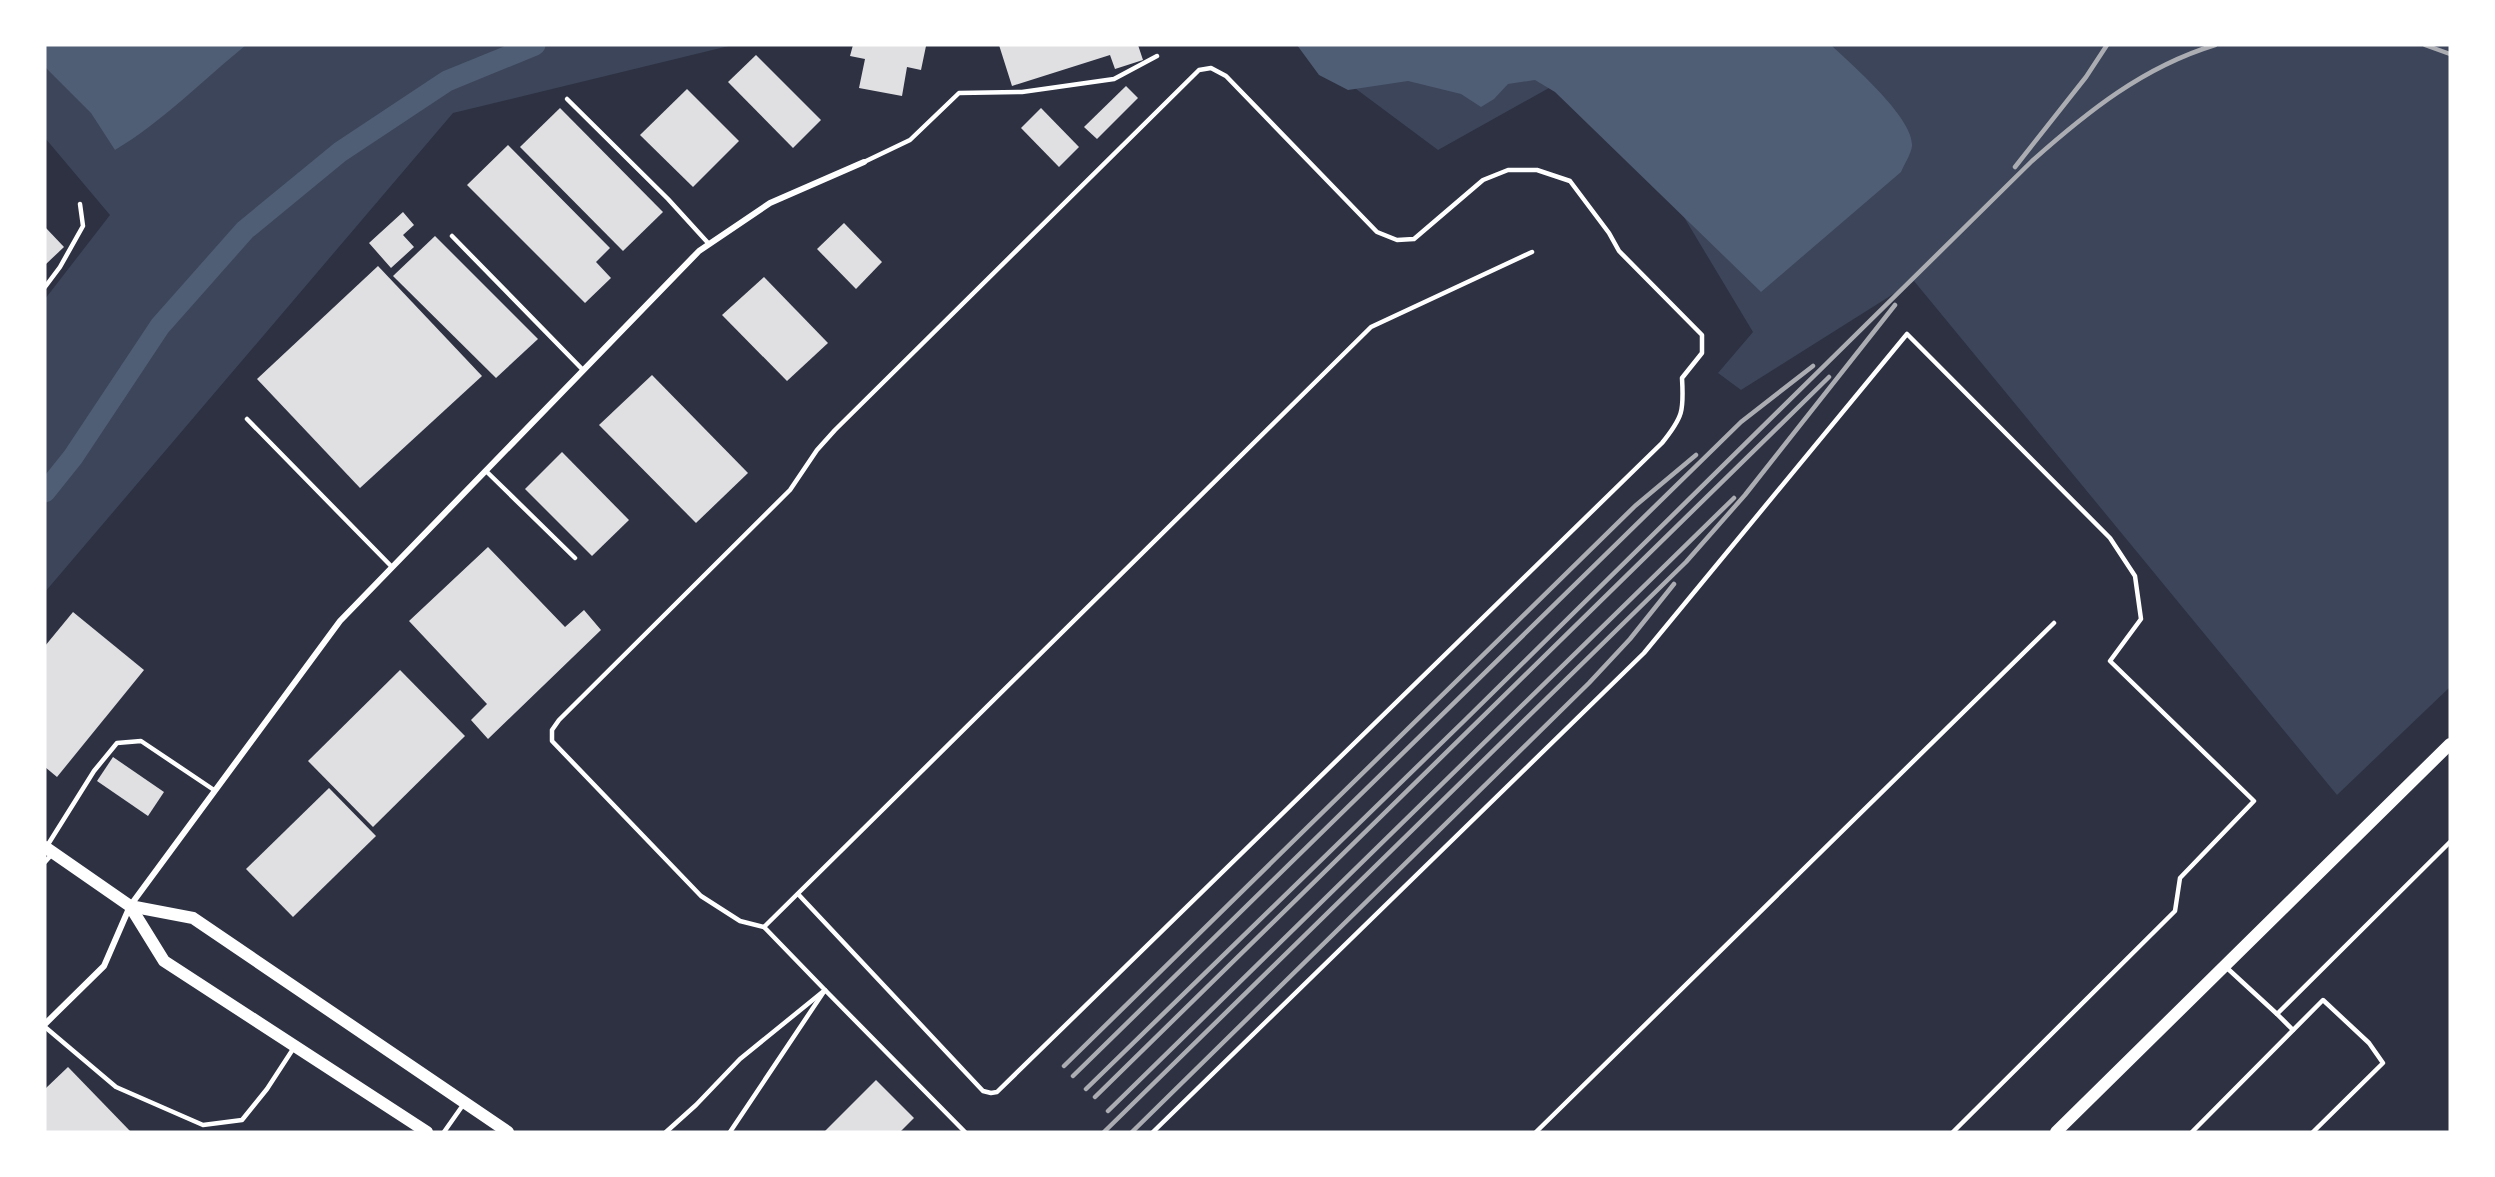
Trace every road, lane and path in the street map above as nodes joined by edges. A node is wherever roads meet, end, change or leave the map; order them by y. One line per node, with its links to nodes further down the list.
1 (1157, 56): 3 (lane)
2 (567, 99): 6 (lane)
3 (864, 162): 6 (street)
4 (80, 204): 8 (lane)
5 (452, 237): 9 (lane)
6 (709, 244): 9 (street)
7 (1532, 252): 19 (lane)
8 (45, 287)
9 (583, 370): 11 (street)
10 (248, 419): 13 (lane)
11 (486, 471): 12 (lane); 13 (street)
12 (575, 558)
13 (392, 567): 16 (street)
14 (2054, 623): 36 (lane)
15 (2450, 744): 22 (main road)
16 (214, 790): 18 (lane); 20 (street)
17 (2450, 842): 24 (lane)
18 (47, 852): 20 (main road)
19 (798, 894): 21 (lane); 21 (lane)
20 (130, 906): 25 (street); 27 (main road); 28 (main road)
21 (764, 927): 23 (lane)
22 (2225, 966): 24 (lane); 38 (main road)
23 (825, 990): 32 (lane); 33 (lane); 34 (lane)
24 (2277, 1014): 26 (lane)
25 (45, 1026): 27 (lane)
26 (2293, 1030): 39 (lane); 40 (lane)
27 (296, 1046): 30 (main road)
28 (464, 1103): 29 (main road); 31 (lane)
29 (503, 1131)
30 (427, 1132)
31 (444, 1132)
32 (666, 1132)
33 (730, 1132)
34 (965, 1132)
35 (1153, 1132): 37 (lane)
36 (1536, 1132)
37 (1953, 1132)
38 (2056, 1132)
39 (2192, 1132)
40 (2313, 1132)

